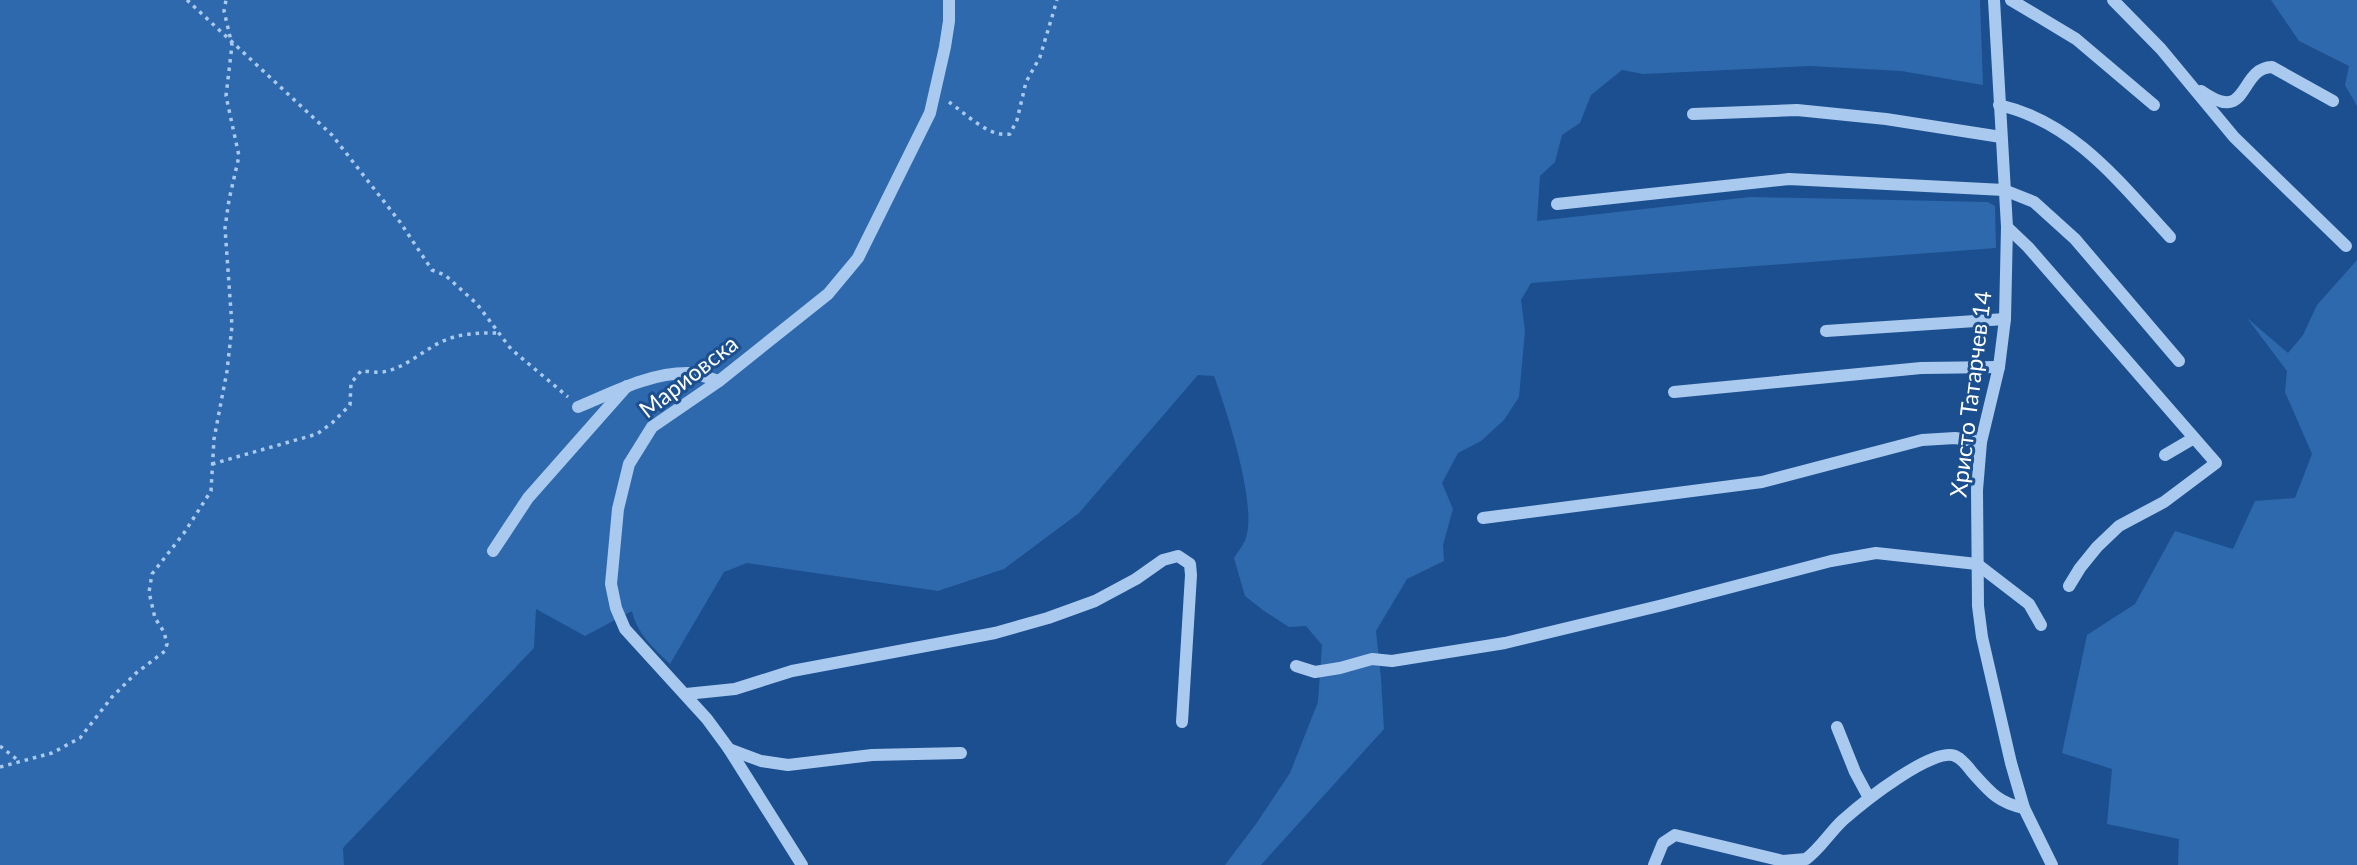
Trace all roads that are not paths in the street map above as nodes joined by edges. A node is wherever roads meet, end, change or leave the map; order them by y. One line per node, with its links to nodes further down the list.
1 (949, 0): 20 (street, Мариовска)
2 (1994, 0): 7 (street, Христо Татарчев 14)
3 (2011, 0): 8 (street)
4 (2113, 0): 5 (street)
5 (2182, 75): 6 (street); 15 (street)
6 (2333, 101)
7 (1999, 105): 10 (street, Христо Татарчев 14); 14 (street)
8 (2154, 105)
9 (1693, 114): 10 (street)
10 (2001, 137): 11 (street, Христо Татарчев 14)
11 (2004, 190): 12 (street); 13 (street, Христо Татарчев 14); 18 (street)
12 (1557, 204)
13 (2007, 227): 16 (street, Христо Татарчев 14); 24 (street)
14 (2170, 237)
15 (2346, 246)
16 (2005, 319): 17 (street); 19 (street, Христо Татарчев 14)
17 (1826, 331)
18 (2179, 361)
19 (1999, 367): 22 (street); 25 (street, Христо Татарчев 14)
20 (719, 381): 21 (street); 33 (street, Мариовска)
21 (627, 386): 23 (street); 28 (street)
22 (1674, 392)
23 (578, 407)
24 (2194, 438): 26 (street); 30 (street)
25 (1981, 442): 27 (street); 29 (street, Христо Татарчев 14)
26 (2165, 455)
27 (1483, 518)
28 (493, 551)
29 (1977, 564): 31 (street); 32 (street); 39 (street, Христо Татарчев 14)
30 (2069, 586)
31 (2041, 625)
32 (1296, 666)
33 (686, 694): 34 (street); 36 (street, Мариовска)
34 (1182, 722)
35 (1837, 727): 38 (street)
36 (729, 749): 37 (street); 41 (street, Мариовска)
37 (961, 753)
38 (1869, 799): 39 (street); 40 (street)
39 (2024, 808): 44 (street, Христо Татарчев 14)
40 (1824, 839): 42 (street); 43 (street)
41 (802, 865)
42 (1654, 865)
43 (1819, 865)
44 (2052, 865)

